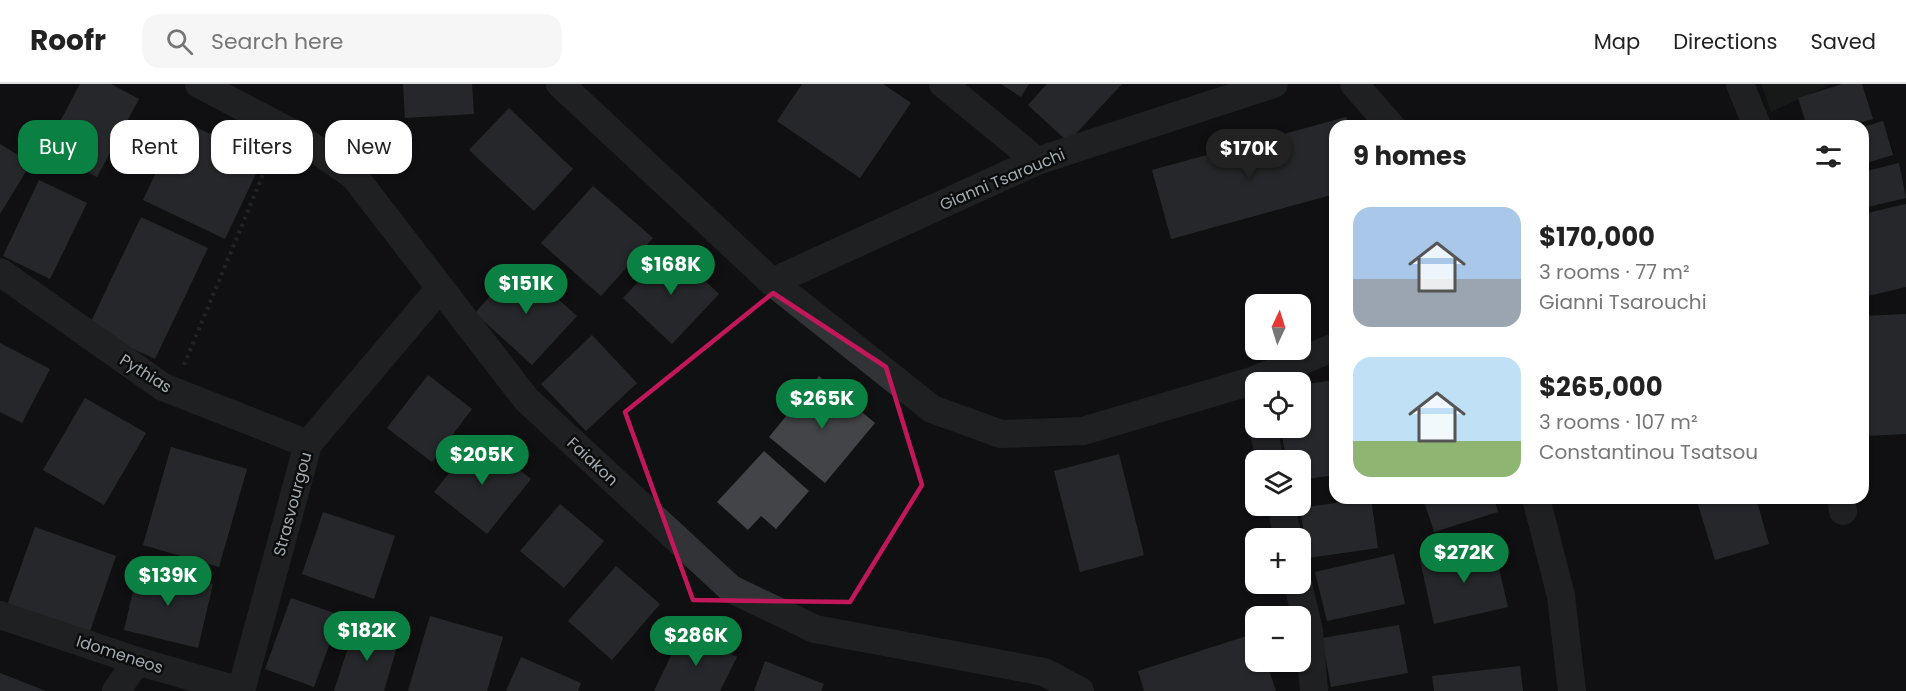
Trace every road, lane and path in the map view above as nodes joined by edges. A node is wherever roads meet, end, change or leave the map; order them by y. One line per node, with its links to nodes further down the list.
1 (199, 84): 7 (street, Faiakon)
2 (560, 84): 14 (street)
3 (943, 84): 11 (street)
4 (1274, 84): 11 (street, Gianni Tsarouchi)
5 (1354, 84): 8 (street)
6 (1740, 84): 9 (street)
7 (267, 120)
8 (1386, 120)
9 (1755, 120)
10 (313, 149): 15 (street, Faiakon)
11 (1037, 161): 14 (street, Gianni Tsarouchi)
12 (263, 174): 19 (path)
13 (0, 272): 19 (street, Pythias)
14 (772, 282): 18 (street)
15 (440, 288): 20 (street, Strasvourgou); 27 (street, Faiakon)
16 (1329, 350): 17 (street)
17 (1286, 372)
18 (1245, 390)
19 (173, 391): 20 (street, Pythias)
20 (308, 444): 26 (street, Strasvourgou)
21 (1538, 504): 29 (street)
22 (1300, 594): 28 (street)
23 (0, 615): 24 (street, Idomeneos)
24 (137, 661): 25 (street); 26 (street, Idomeneos)
25 (116, 691)
26 (241, 691)
27 (1080, 691)
28 (1314, 691)
29 (1572, 691)

